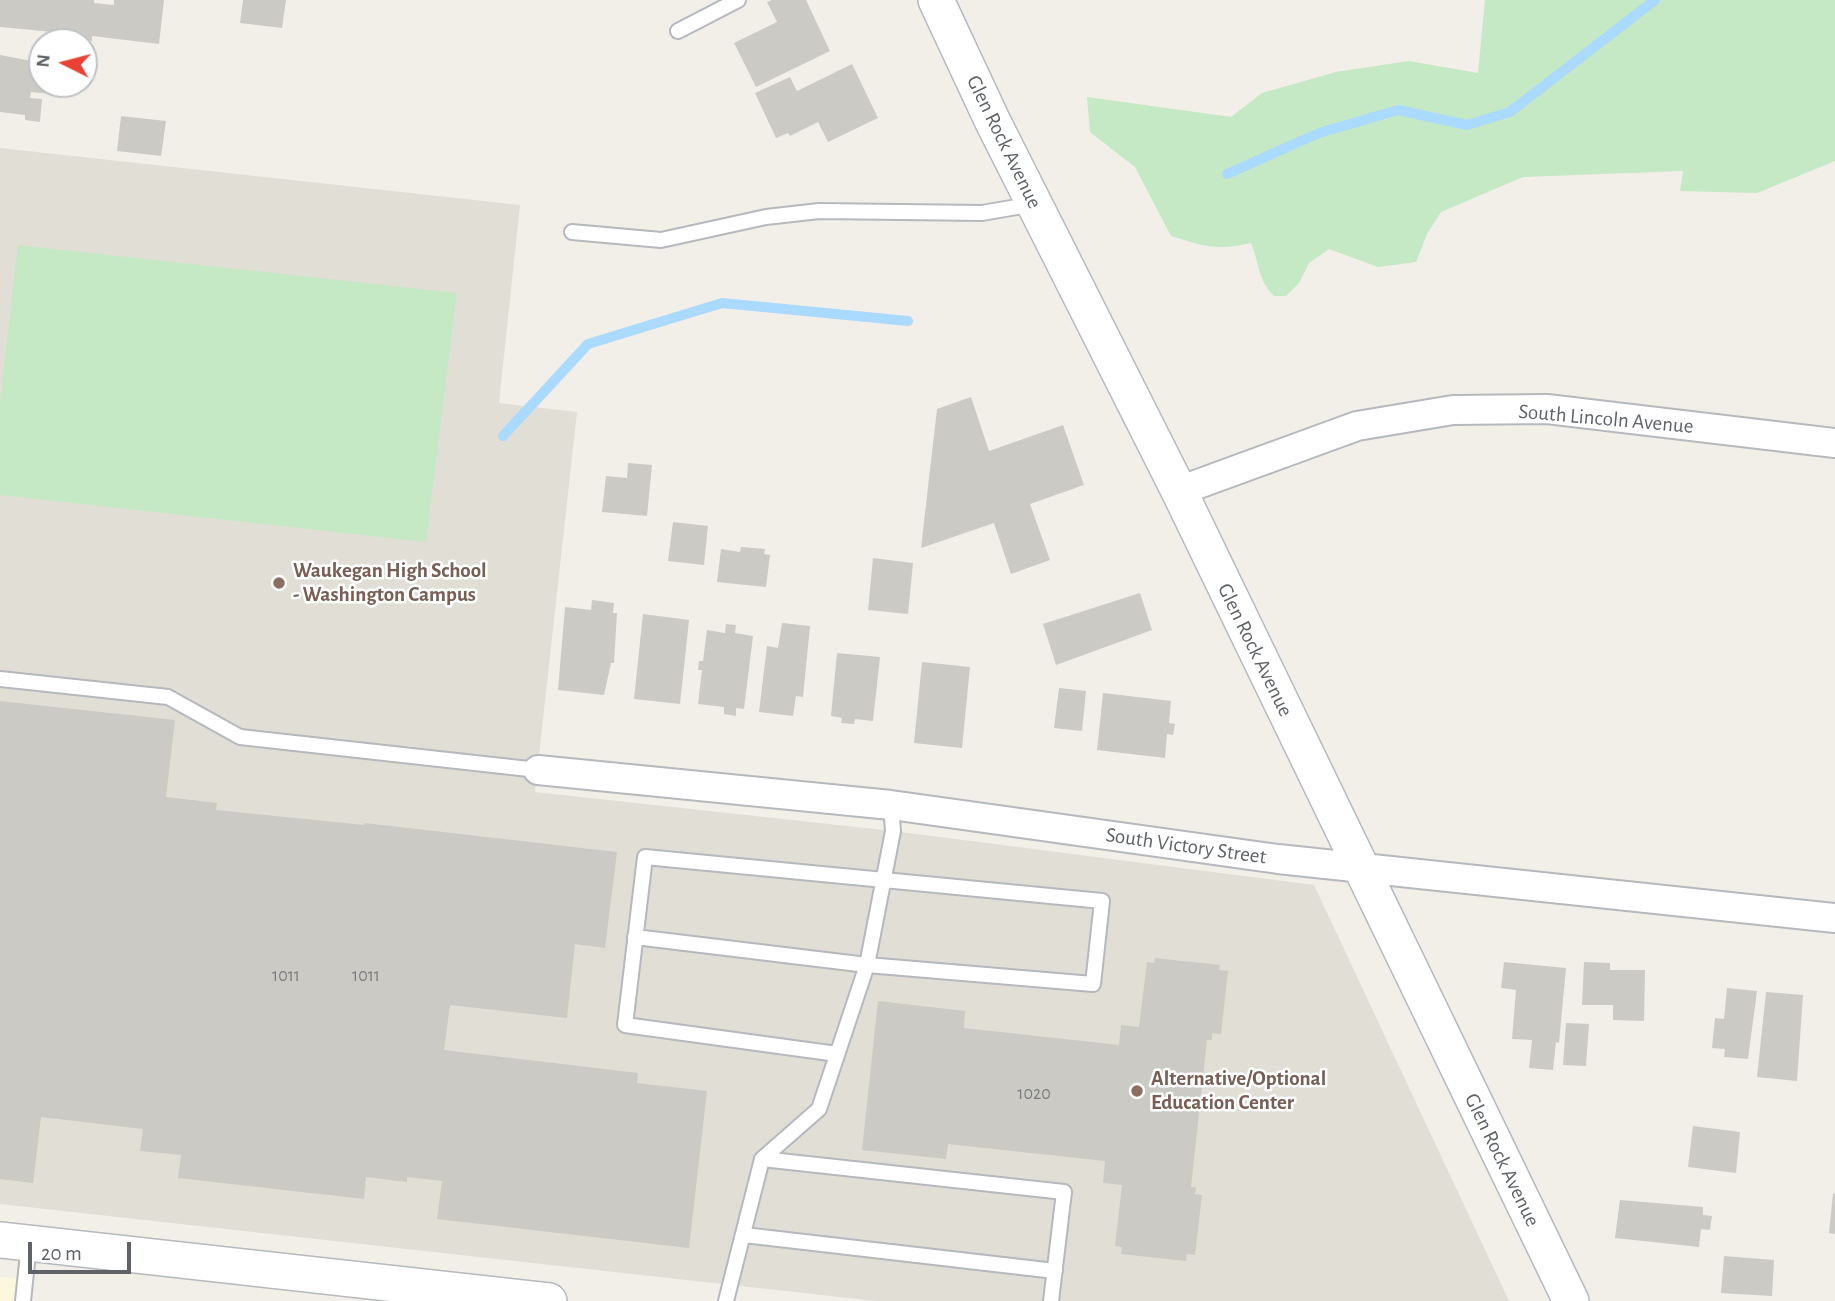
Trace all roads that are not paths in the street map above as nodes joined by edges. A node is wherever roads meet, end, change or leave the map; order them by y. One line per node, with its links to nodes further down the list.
1 (738, 0): 3 (lane)
2 (936, 0): 4 (street, Glen Rock Avenue)
3 (678, 31)
4 (1034, 204): 5 (lane); 7 (street, Glen Rock Avenue)
5 (572, 232)
6 (1835, 443): 7 (street, South Lincoln Avenue)
7 (1179, 491): 11 (street, Glen Rock Avenue)
8 (0, 679): 9 (lane)
9 (538, 770): 10 (street, South Victory Street)
10 (891, 805): 11 (street, South Victory Street); 12 (lane)
11 (1359, 866): 13 (street, South Victory Street); 25 (street, Glen Rock Avenue)
12 (884, 880): 14 (lane); 15 (lane); 15 (lane)
13 (1835, 918)
14 (635, 937): 15 (lane); 16 (lane)
15 (867, 965): 16 (lane)
16 (837, 1054): 17 (lane)
17 (762, 1159): 18 (lane); 20 (lane)
18 (744, 1235): 20 (lane); 23 (lane)
19 (15, 1242): 21 (lane); 22 (street)
20 (1055, 1271): 24 (lane)
21 (23, 1301)
22 (548, 1301)
23 (726, 1301)
24 (1051, 1301)
25 (1571, 1301)

